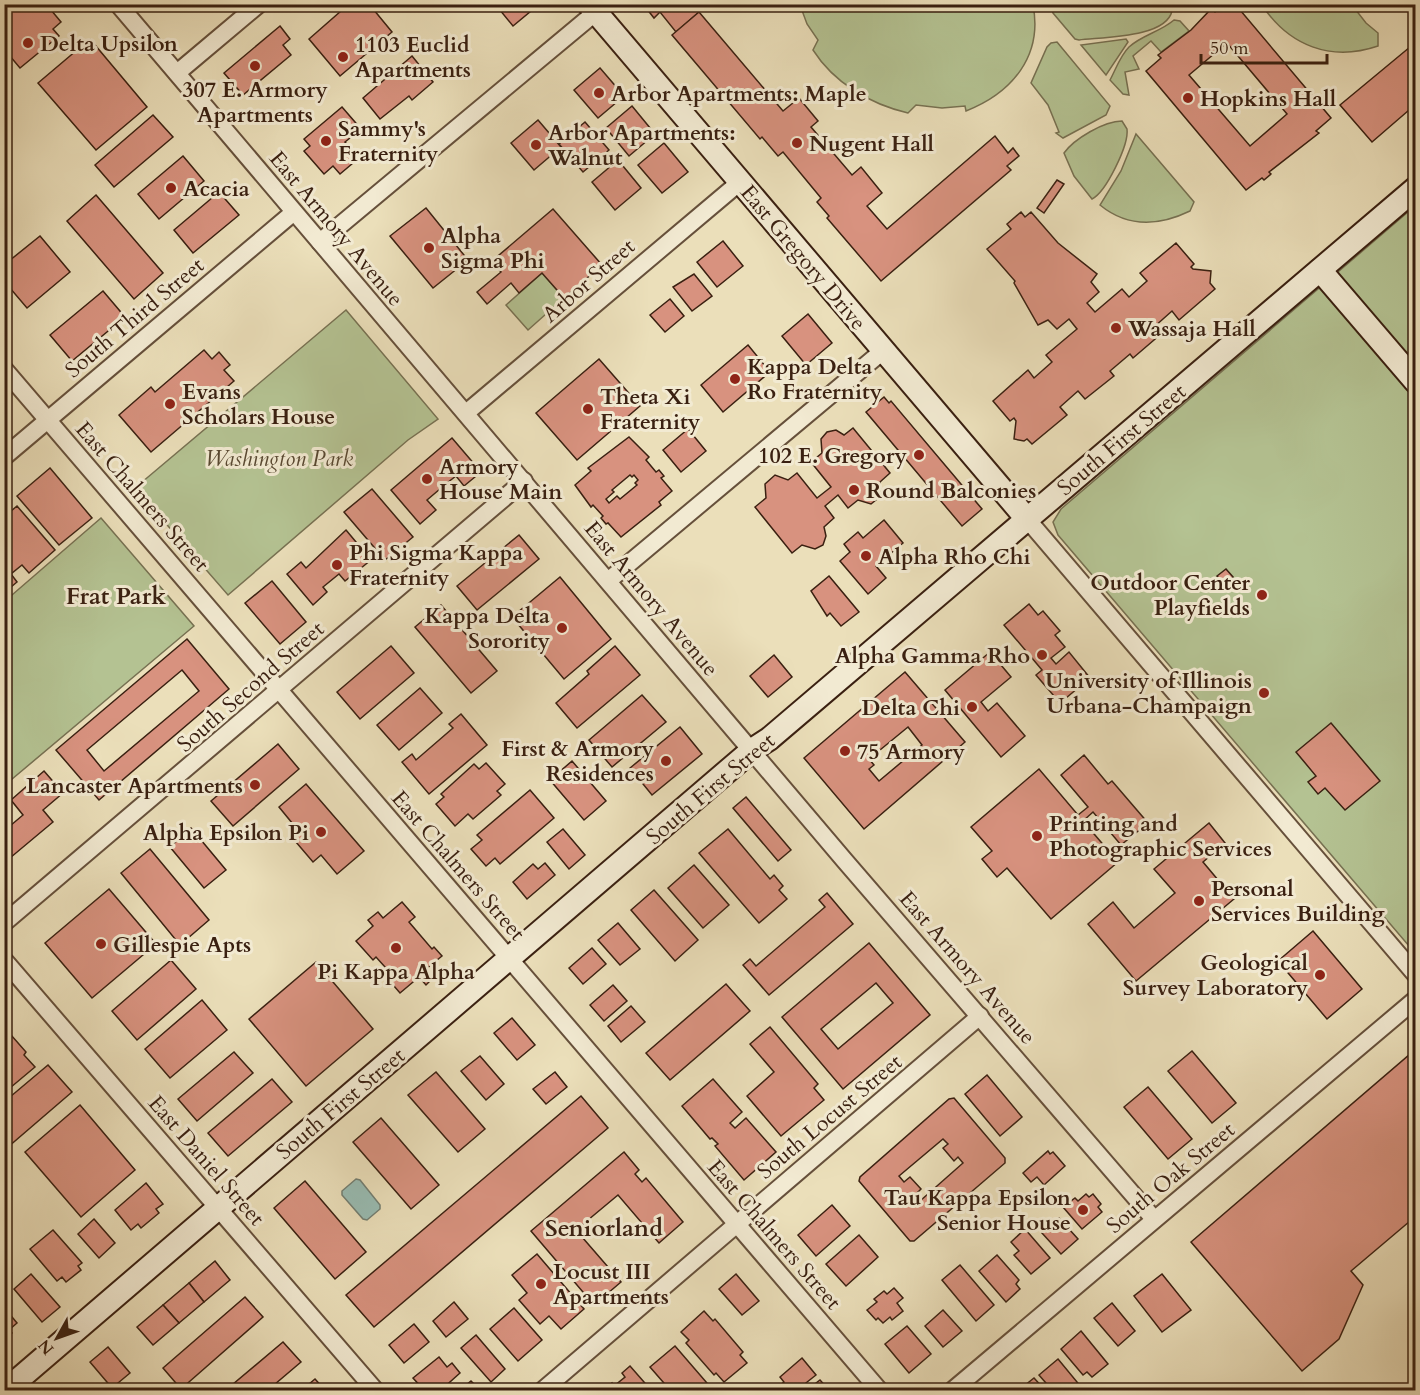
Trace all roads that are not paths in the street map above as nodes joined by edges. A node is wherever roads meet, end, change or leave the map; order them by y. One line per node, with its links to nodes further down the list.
1 (118, 4): 4 (street, East Armory Avenue)
2 (259, 4): 4 (street)
3 (593, 8): 5 (street, East Gregory Drive); 8 (street)
4 (177, 73): 7 (street, East Armory Avenue)
5 (740, 182): 10 (street, East Gregory Drive); 13 (street, Arbor Street)
6 (1416, 188): 9 (street, South First Street)
7 (294, 212): 8 (street, East Armory Avenue); 14 (street, South Third Street)
8 (320, 242): 13 (street, East Armory Avenue)
9 (1320, 270): 12 (street); 17 (street, South First Street)
10 (884, 350): 17 (street, East Gregory Drive); 18 (street)
11 (4, 369): 14 (street, East Chalmers Street)
12 (1416, 382)
13 (466, 413): 16 (street, East Armory Avenue)
14 (48, 420): 15 (street, South Third Street); 19 (street, East Chalmers Street)
15 (4, 457)
16 (524, 481): 18 (street, East Armory Avenue); 19 (street, South Second Street)
17 (1027, 519): 20 (street, South First Street); 24 (street, East Gregory Drive)
18 (608, 580): 20 (street, East Armory Avenue)
19 (279, 690): 21 (street, South Second Street); 22 (street, East Chalmers Street)
20 (752, 750): 22 (street, South First Street); 26 (street, East Armory Avenue)
21 (4, 923)
22 (509, 958): 27 (street, South First Street); 29 (street, East Chalmers Street)
23 (4, 960): 27 (street, East Daniel Street)
24 (1416, 975)
25 (1416, 999): 28 (street, South Oak Street)
26 (980, 1016): 28 (street, East Armory Avenue); 29 (street, South Locust Street)
27 (217, 1207): 30 (street, South First Street); 31 (street, East Daniel Street)
28 (1154, 1219): 34 (street, South Oak Street)
29 (737, 1224): 32 (street, South Locust Street); 33 (street, East Chalmers Street)
30 (6, 1390)
31 (375, 1390)
32 (543, 1390)
33 (879, 1390)
34 (953, 1390)

